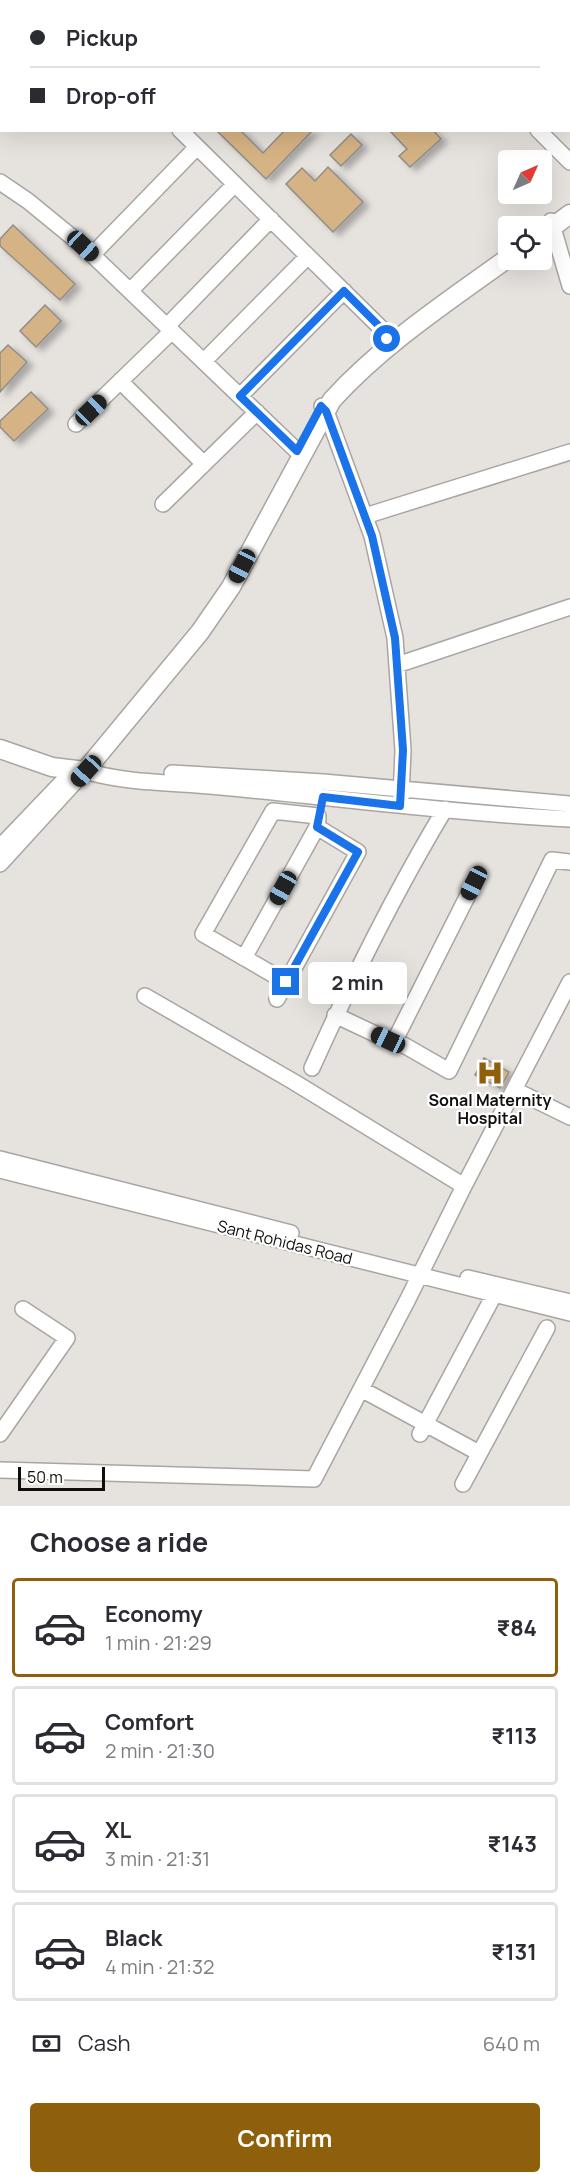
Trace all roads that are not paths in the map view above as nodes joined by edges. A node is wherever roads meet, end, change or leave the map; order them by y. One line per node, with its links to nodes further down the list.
1 (182, 132): 3 (street)
2 (539, 132): 4 (street)
3 (196, 147): 6 (street); 13 (street)
4 (570, 162)
5 (0, 183): 13 (street)
6 (235, 184): 9 (street); 18 (street)
7 (570, 207): 10 (main road)
8 (570, 214): 11 (main road)
9 (271, 219): 14 (street); 20 (street)
10 (552, 222)
11 (552, 224)
12 (552, 242): 17 (street)
13 (92, 255): 18 (street)
14 (309, 256): 19 (street); 22 (street)
15 (498, 258): 21 (main road)
16 (498, 265): 25 (main road)
17 (570, 286)
18 (130, 291): 20 (street)
19 (344, 291): 21 (street); 24 (street)
20 (170, 328): 22 (street); 23 (street)
21 (390, 337): 25 (main road)
22 (204, 361): 24 (street)
23 (120, 381): 27 (street); 30 (street)
24 (240, 396): 26 (street)
25 (324, 409): 28 (main road); 32 (street); 37 (main road)
26 (257, 412): 28 (street); 30 (street)
27 (76, 424)
28 (297, 451): 37 (main road)
29 (570, 452): 32 (street)
30 (204, 464): 31 (street)
31 (163, 504)
32 (364, 516): 34 (street)
33 (570, 607): 34 (street)
34 (397, 665): 39 (street)
35 (0, 739): 37 (main road)
36 (0, 749): 37 (main road)
37 (83, 766): 38 (street); 46 (street); 48 (street)
38 (237, 783): 39 (street); 40 (street)
39 (402, 790): 41 (street); 42 (street)
40 (323, 797): 42 (street); 45 (street)
41 (570, 804)
42 (400, 806): 43 (street)
43 (445, 809): 44 (street); 55 (street)
44 (570, 819)
45 (318, 822): 50 (street); 50 (street); 51 (street)
46 (0, 846)
47 (570, 862): 56 (street)
48 (0, 864)
49 (474, 883): 56 (street)
50 (244, 958): 51 (street)
51 (286, 982): 54 (street)
52 (570, 982): 58 (street)
53 (145, 996): 62 (street)
54 (277, 999)
55 (335, 1015): 56 (street); 57 (street)
56 (395, 1040)
57 (312, 1068)
58 (515, 1090): 59 (street); 62 (street)
59 (570, 1117)
60 (0, 1160): 63 (street)
61 (0, 1170): 63 (street, Sant Rohidas Road)
62 (464, 1186): 63 (street)
63 (422, 1272): 64 (street, Sant Rohidas Road); 65 (street); 69 (street)
64 (494, 1295): 67 (street, Sant Rohidas Road); 70 (street)
65 (570, 1302)
66 (23, 1309): 71 (street)
67 (570, 1313)
68 (547, 1328): 72 (street)
69 (361, 1389): 70 (street); 73 (street)
70 (422, 1430): 72 (street)
71 (0, 1434)
72 (480, 1453): 74 (street)
73 (0, 1470)
74 (463, 1484)

